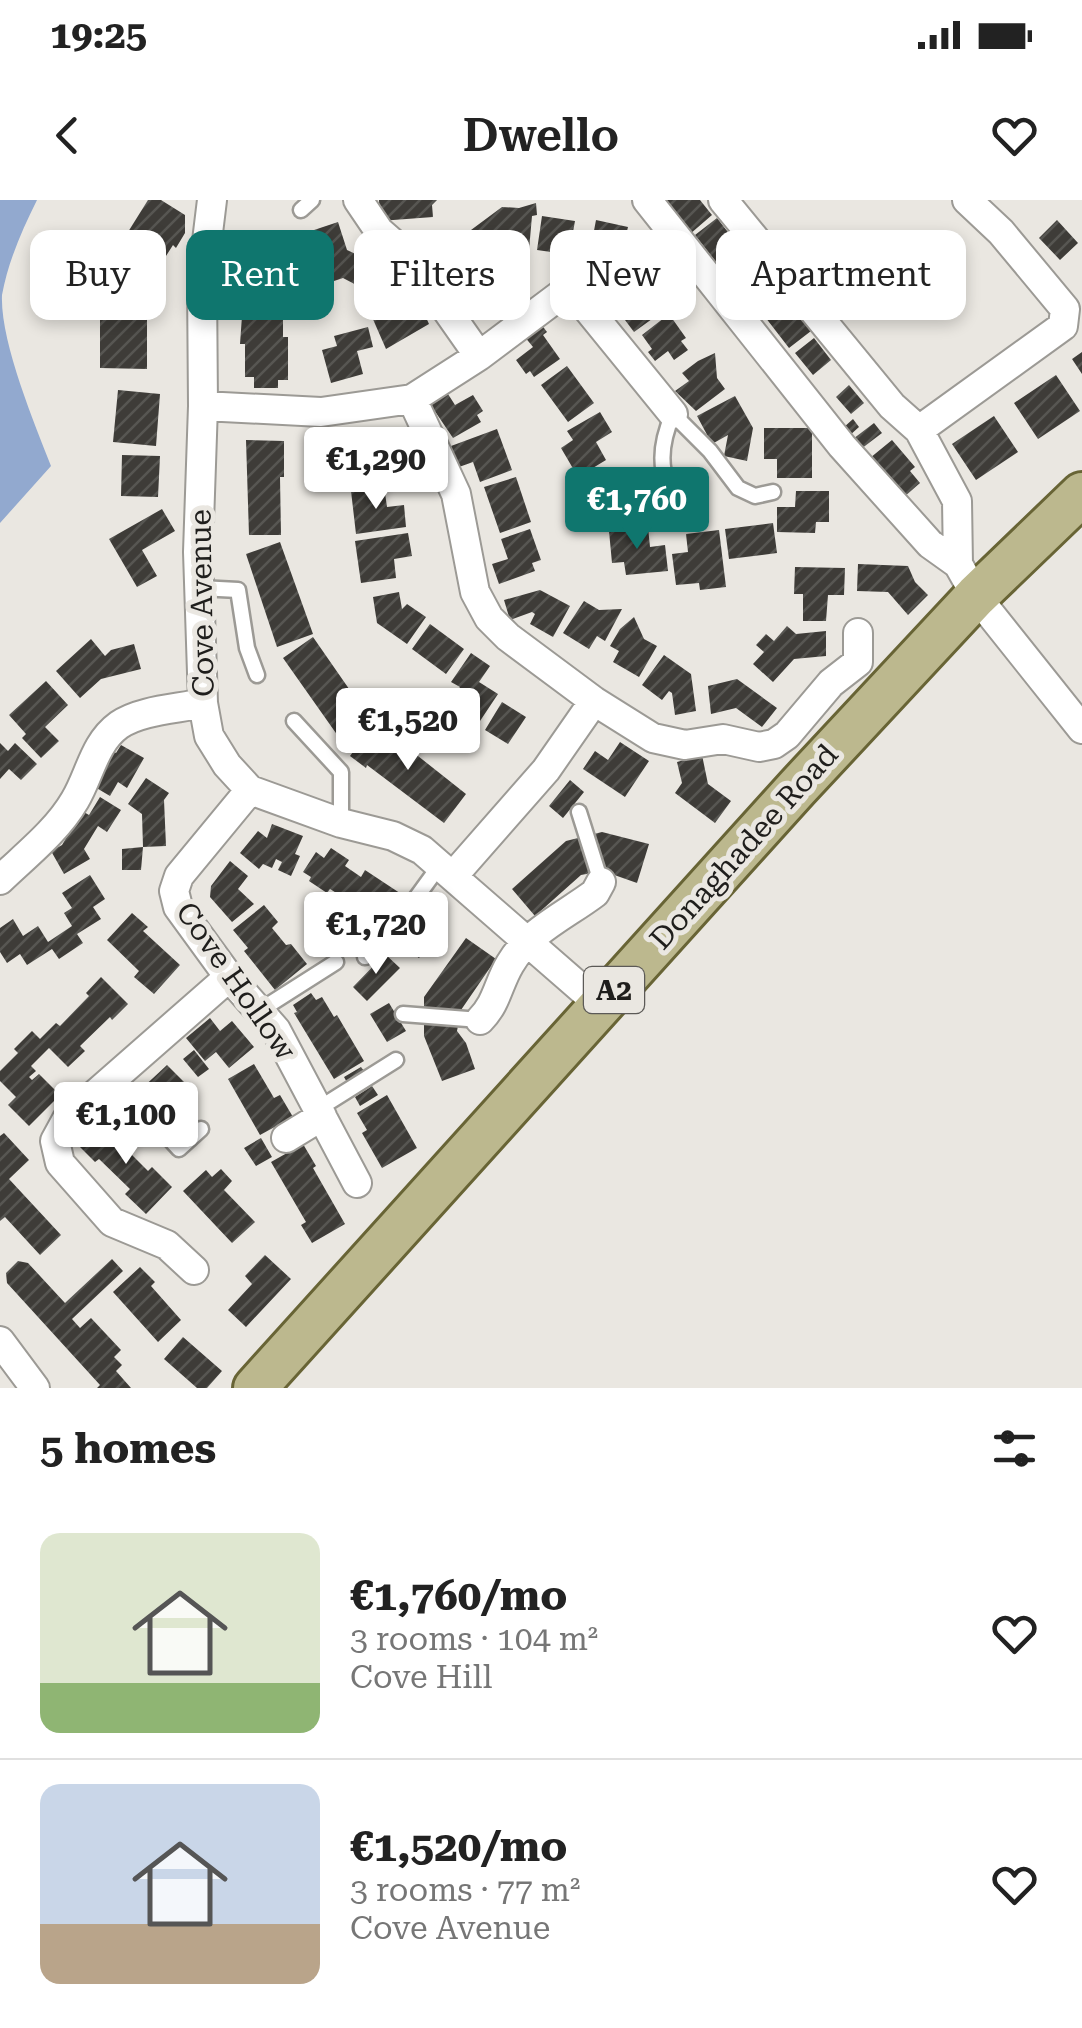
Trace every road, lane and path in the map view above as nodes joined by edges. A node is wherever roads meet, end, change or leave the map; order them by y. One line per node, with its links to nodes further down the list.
1 (212, 200): 8 (street, Cove Avenue)
2 (358, 200): 6 (street)
3 (646, 200): 14 (street)
4 (723, 200): 10 (street)
5 (967, 200): 10 (street)
6 (479, 356): 7 (street); 9 (street)
7 (412, 400): 8 (street); 18 (street)
8 (203, 406): 15 (street, Cove Avenue)
9 (673, 414): 11 (lane); 13 (lane)
10 (919, 430): 14 (street)
11 (773, 492)
12 (1082, 494): 14 (main road, Donaghadee Road / A2)
13 (694, 521)
14 (967, 580): 21 (street); 32 (main road, Donaghadee Road / A2)
15 (200, 588): 17 (lane); 19 (street, Cove Avenue)
16 (858, 633): 18 (street)
17 (257, 675)
18 (594, 701): 25 (street)
19 (203, 703): 22 (street, Cove Avenue); 26 (street)
20 (294, 721): 24 (lane)
21 (1082, 729)
22 (250, 790): 24 (street); 31 (street, Cove Hollow)
23 (579, 812): 27 (lane)
24 (341, 823): 25 (street)
25 (446, 870): 28 (street); 29 (lane)
26 (11, 882)
27 (601, 882): 28 (street)
28 (528, 942): 32 (street); 35 (street)
29 (366, 957)
30 (336, 962): 33 (lane)
31 (229, 977): 33 (street, Cove Hollow); 37 (street)
32 (600, 1006): 45 (main road, Donaghadee Road / A2)
33 (259, 1011): 38 (street, Cove Hollow)
34 (403, 1014): 35 (lane)
35 (480, 1020)
36 (396, 1060): 38 (lane)
37 (112, 1077): 39 (lane); 42 (street)
38 (320, 1113): 40 (street); 41 (street, Cove Hollow)
39 (201, 1129)
40 (286, 1138)
41 (357, 1183)
42 (194, 1270)
43 (0, 1341): 44 (street)
44 (33, 1387)
45 (255, 1388)

